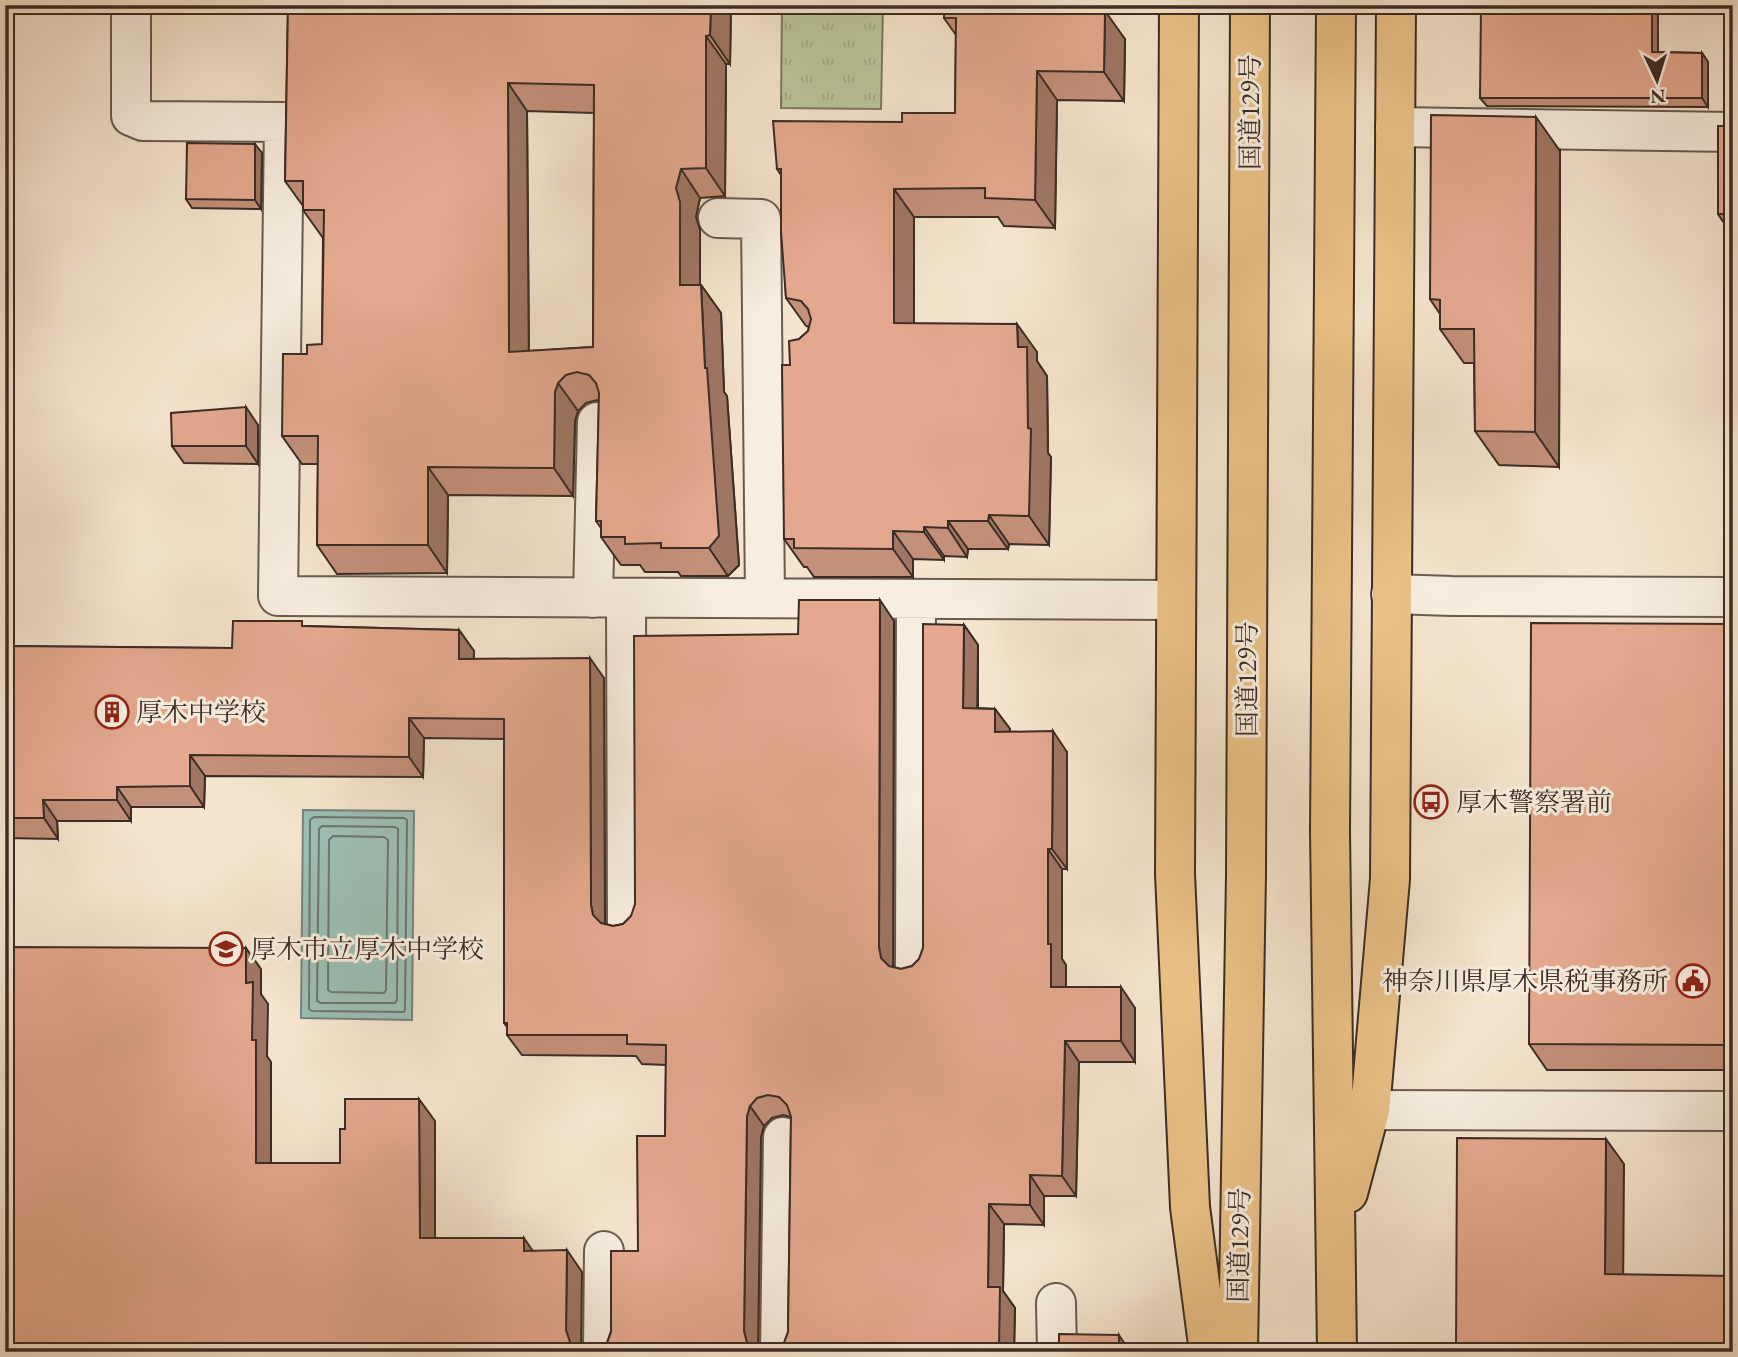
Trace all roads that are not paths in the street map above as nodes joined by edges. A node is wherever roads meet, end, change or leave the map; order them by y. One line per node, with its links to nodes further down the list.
1 (131, 5): 12 (street)
2 (1179, 5): 15 (highway)
3 (1250, 5): 28 (highway, 国道129号)
4 (1336, 5): 21 (highway)
5 (1396, 5): 6 (highway)
6 (1395, 127): 7 (street); 10 (highway)
7 (1733, 132)
8 (718, 218): 13 (street)
9 (597, 422): 12 (street)
10 (1391, 594): 11 (street); 18 (highway)
11 (1733, 597)
12 (609, 598): 13 (street); 16 (street)
13 (765, 598): 14 (street)
14 (916, 599): 15 (street); 17 (street)
15 (1176, 600): 27 (highway)
16 (627, 925)
17 (915, 968)
18 (1370, 1110): 19 (street); 21 (highway)
19 (1733, 1111)
20 (783, 1137): 25 (street)
21 (1336, 1238): 29 (highway)
22 (604, 1251): 24 (street)
23 (1056, 1303): 26 (street)
24 (603, 1352)
25 (780, 1352)
26 (1057, 1352)
27 (1209, 1352)
28 (1238, 1352)
29 (1337, 1352)

